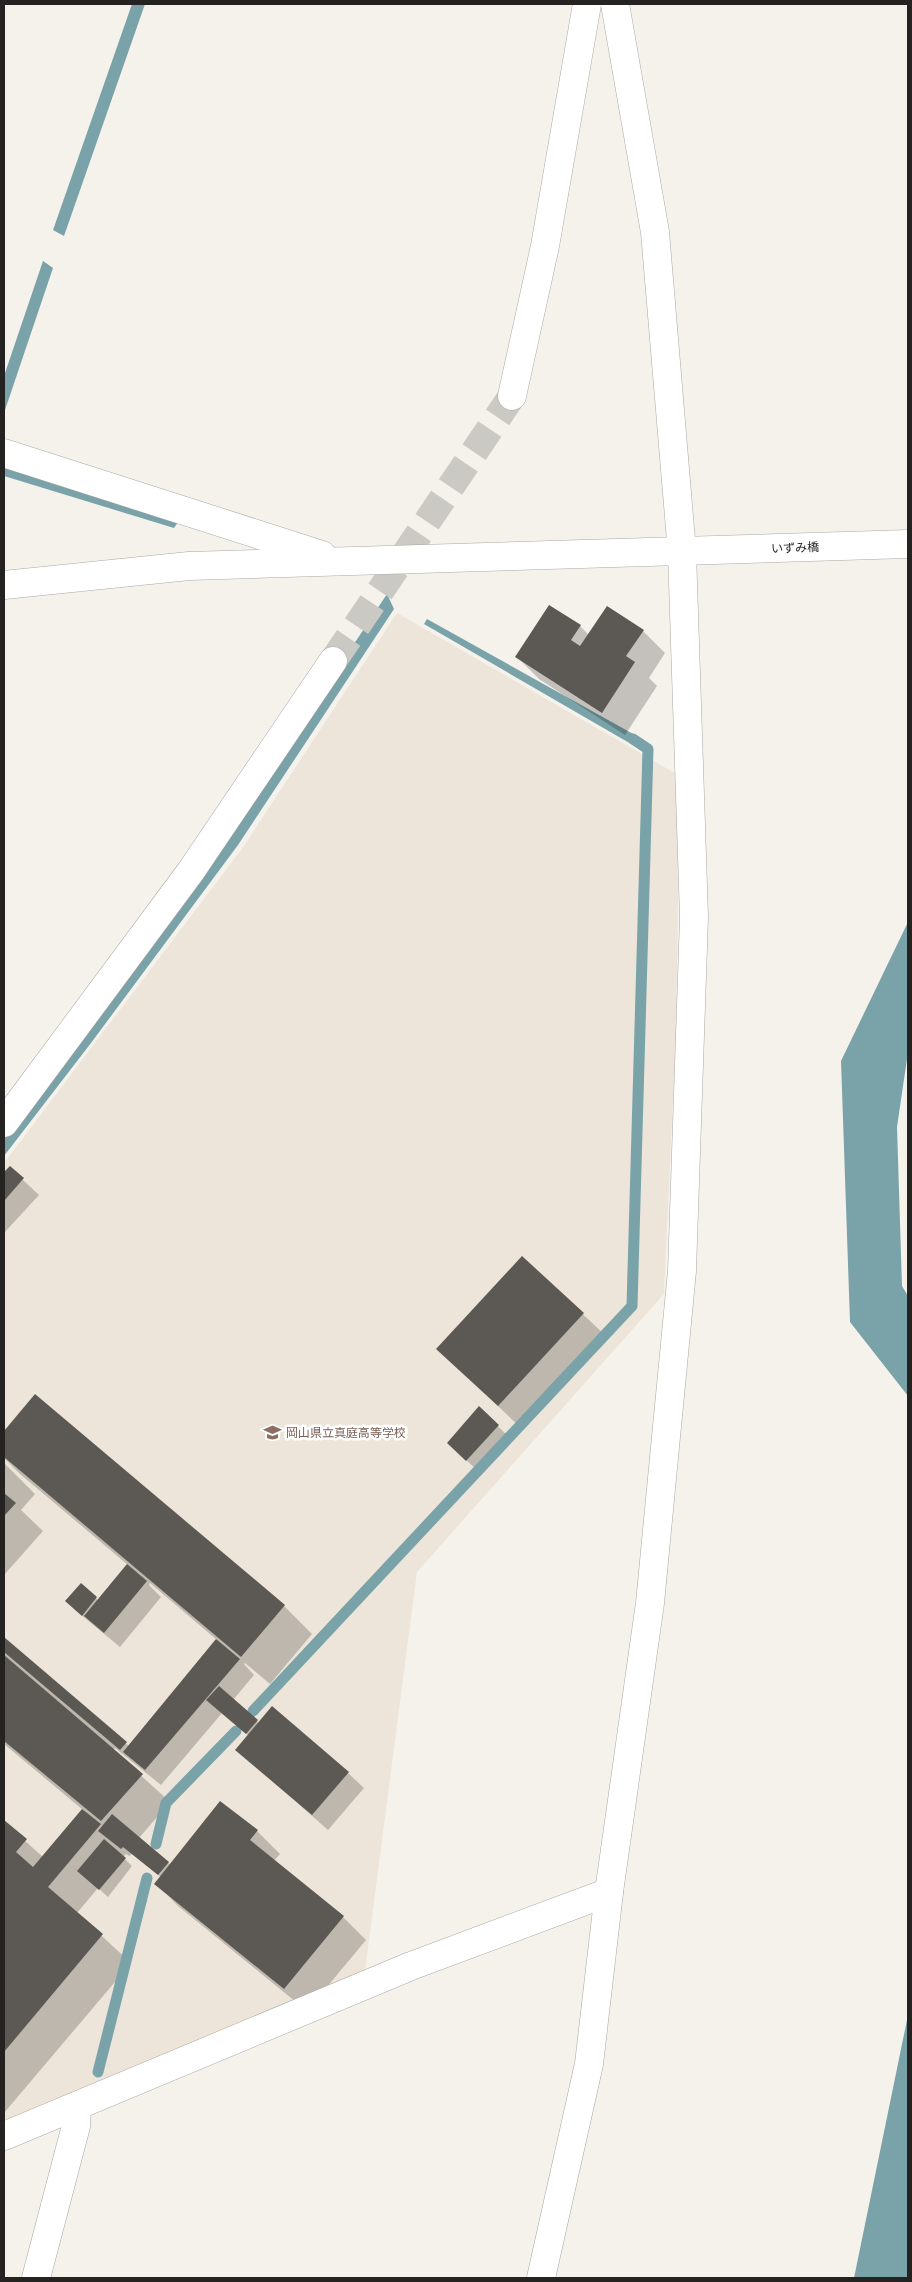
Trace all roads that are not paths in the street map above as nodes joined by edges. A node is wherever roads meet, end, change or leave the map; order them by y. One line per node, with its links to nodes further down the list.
1 (587, 4): 3 (street)
2 (615, 4): 6 (street)
3 (512, 396)
4 (4, 453): 7 (street)
5 (908, 544): 6 (street, いずみ橋)
6 (682, 552): 7 (street, いずみ橋); 11 (street)
7 (342, 562): 8 (street, いずみ橋)
8 (4, 585)
9 (333, 661): 10 (street)
10 (4, 1123)
11 (609, 1892): 12 (street); 15 (street)
12 (77, 2106): 13 (street); 14 (street)
13 (4, 2136)
14 (36, 2278)
15 (541, 2278)

